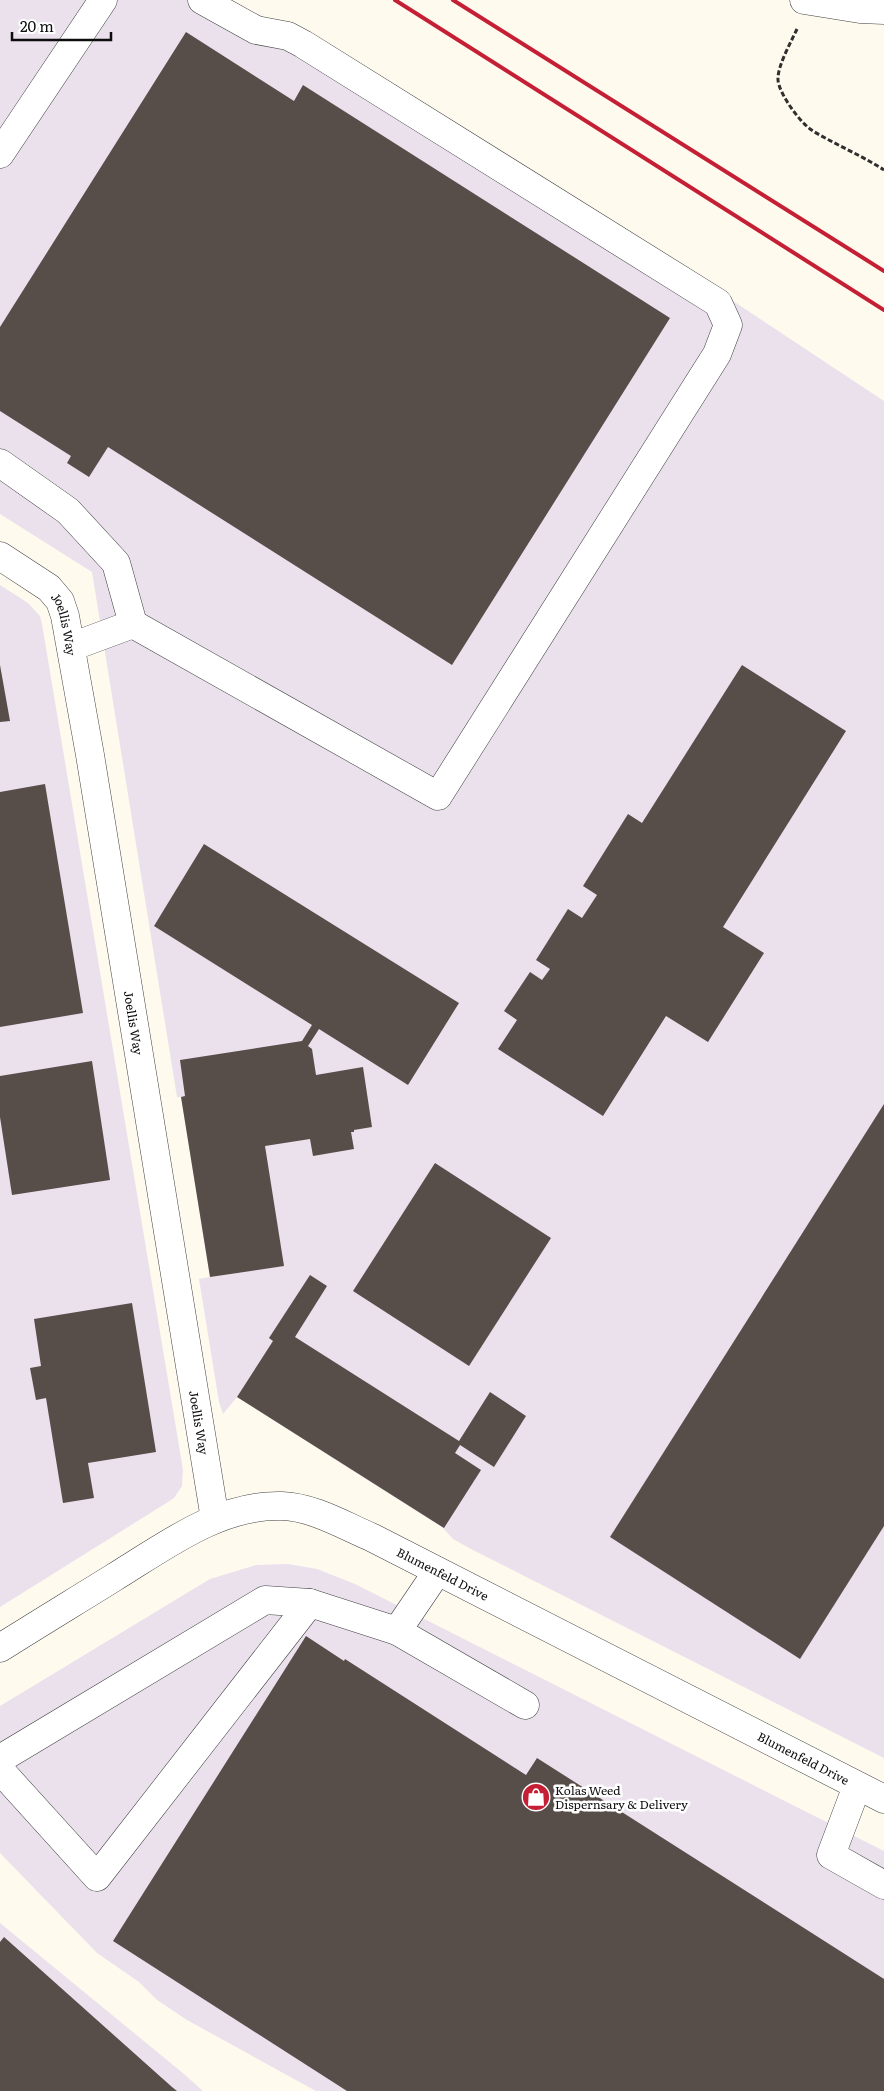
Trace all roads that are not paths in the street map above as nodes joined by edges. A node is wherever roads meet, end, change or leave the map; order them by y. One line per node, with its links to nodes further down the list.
1 (103, 0): 5 (street)
2 (202, 0): 8 (street)
3 (806, 1): 4 (street)
4 (884, 10)
5 (0, 154)
6 (0, 463): 8 (street)
7 (0, 556): 9 (street, Joellis Way)
8 (133, 624): 9 (street)
9 (72, 647): 10 (street, Joellis Way)
10 (215, 1519): 11 (street, Blumenfeld Drive); 14 (street, Blumenfeld Drive)
11 (438, 1572): 13 (street); 18 (street, Blumenfeld Drive)
12 (310, 1603): 13 (street); 16 (street); 17 (street)
13 (397, 1631): 15 (street)
14 (0, 1648)
15 (525, 1705)
16 (0, 1759)
17 (0, 1770)
18 (857, 1786): 19 (street, Blumenfeld Drive); 20 (street)
19 (884, 1799)
20 (884, 1885)

